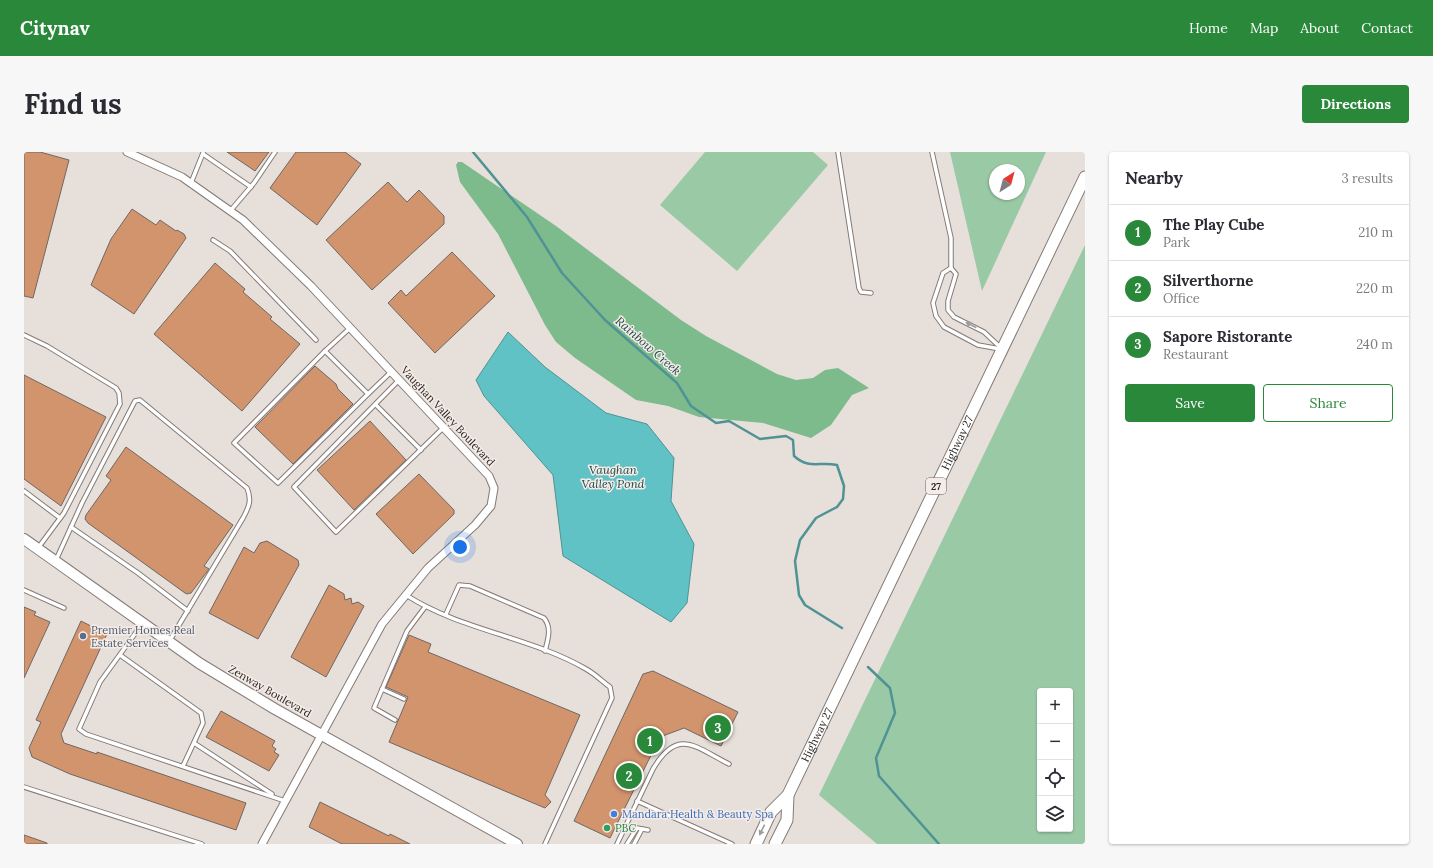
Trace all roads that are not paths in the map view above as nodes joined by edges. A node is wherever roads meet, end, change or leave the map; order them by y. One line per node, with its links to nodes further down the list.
1 (127, 152): 7 (street, Vaughan Valley Boulevard)
2 (275, 152): 8 (lane)
3 (838, 152): 12 (lane)
4 (932, 152): 11 (lane)
5 (203, 153): 7 (lane); 8 (lane)
6 (1085, 177): 16 (main road, Highway 27 / 27)
7 (191, 183): 9 (street, Vaughan Valley Boulevard)
8 (251, 187): 9 (lane)
9 (231, 210): 13 (street, Vaughan Valley Boulevard)
10 (213, 240): 15 (lane)
11 (950, 268): 16 (lane, one-way to 11); 16 (lane)
12 (871, 293)
13 (350, 328): 17 (lane); 18 (street, Vaughan Valley Boulevard)
14 (24, 335): 25 (lane)
15 (316, 340)
16 (1001, 349): 48 (main road, Highway 27 / 27)
17 (326, 351): 20 (lane); 20 (lane)
18 (391, 372): 19 (street, Vaughan Valley Boulevard); 20 (lane)
19 (399, 380): 21 (lane); 22 (street, Vaughan Valley Boulevard)
20 (368, 394)
21 (376, 405): 23 (lane); 23 (lane)
22 (444, 428): 23 (lane); 31 (street, Vaughan Valley Boulevard)
23 (421, 450)
24 (24, 491): 25 (lane)
25 (60, 518): 28 (lane)
26 (71, 527): 29 (lane); 34 (lane); 34 (lane)
27 (24, 539): 28 (street, Zenway Boulevard)
28 (38, 548): 29 (street, Zenway Boulevard)
29 (55, 561): 36 (street, Zenway Boulevard)
30 (24, 590): 33 (lane)
31 (406, 594): 32 (lane); 43 (street, Vaughan Valley Boulevard)
32 (425, 607): 35 (lane); 40 (lane)
33 (64, 608)
34 (188, 611): 37 (lane)
35 (446, 614): 38 (lane); 38 (lane)
36 (143, 623): 37 (street, Zenway Boulevard); 39 (lane)
37 (169, 642): 43 (street, Zenway Boulevard)
38 (545, 651): 56 (lane)
39 (120, 655): 44 (lane); 46 (lane)
40 (382, 689): 41 (lane); 42 (lane)
41 (404, 699)
42 (395, 720)
43 (321, 734): 49 (street, Vaughan Valley Boulevard); 55 (street, Zenway Boulevard)
44 (194, 743): 46 (lane); 49 (lane)
45 (728, 764): 50 (lane)
46 (183, 766): 49 (lane)
47 (24, 787): 53 (lane)
48 (788, 795): 61 (main road, Highway 27 / 27, one-way to 61); 62 (main road, Highway 27 / 27)
49 (282, 800): 54 (street, Vaughan Valley Boulevard)
50 (637, 801): 57 (lane); 60 (lane)
51 (642, 829): 52 (lane); 58 (lane); 59 (lane)
52 (648, 830)
53 (202, 844)
54 (262, 844)
55 (517, 844)
56 (545, 844)
57 (617, 844)
58 (627, 844)
59 (634, 844)
60 (732, 844)
61 (756, 844)
62 (775, 844)

